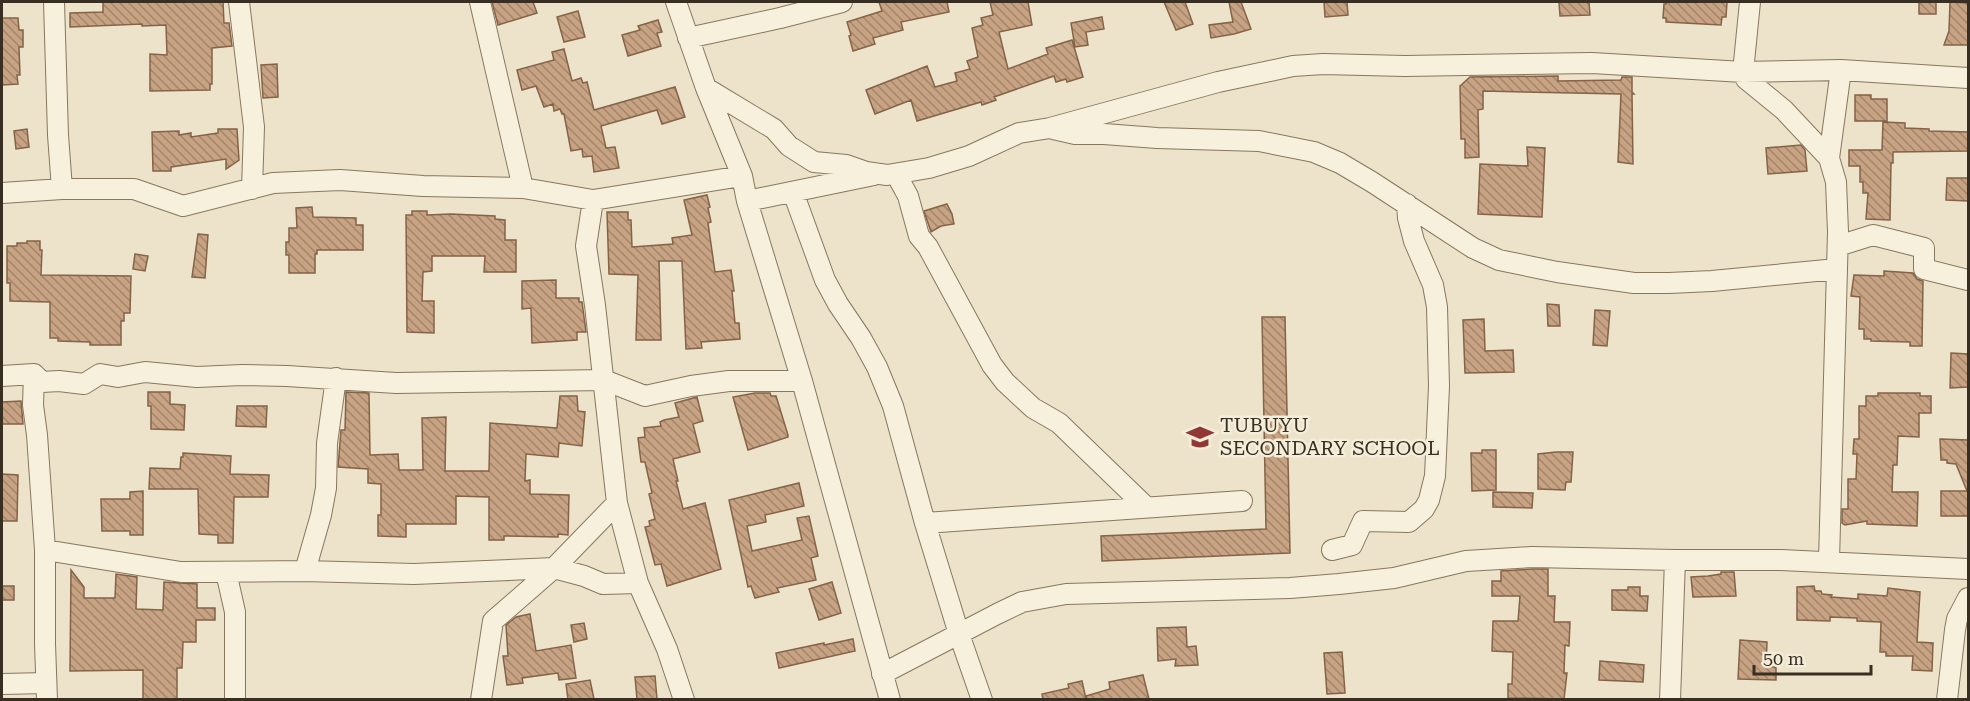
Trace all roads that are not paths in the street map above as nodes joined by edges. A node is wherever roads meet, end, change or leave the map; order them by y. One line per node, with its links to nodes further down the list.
1 (54, 2): 17 (street)
2 (240, 2): 18 (street)
3 (480, 2): 16 (street)
4 (676, 2): 7 (street)
5 (842, 2): 7 (street)
6 (1750, 2): 9 (street)
7 (688, 38): 11 (street)
8 (1841, 70): 9 (street); 10 (street); 13 (street)
9 (1743, 72): 12 (street); 13 (street)
10 (1968, 78)
11 (706, 88): 14 (street); 15 (street)
12 (1050, 128): 14 (street); 23 (street)
13 (1828, 158): 24 (street)
14 (887, 174): 19 (street); 34 (street)
15 (742, 176): 21 (street); 22 (street)
16 (523, 188): 18 (street); 21 (street)
17 (62, 189): 18 (street); 20 (street)
18 (252, 189)
19 (793, 192): 22 (street); 35 (street)
20 (2, 193)
21 (593, 200): 30 (street)
22 (747, 201): 31 (street)
23 (1407, 204): 25 (street); 37 (street)
24 (1838, 246): 25 (street); 26 (street)
25 (1837, 269): 39 (street)
26 (1968, 280)
27 (34, 374): 28 (street); 29 (street); 36 (street)
28 (2, 376)
29 (336, 378): 30 (street); 42 (street)
30 (604, 380): 31 (street); 33 (street)
31 (802, 381): 47 (street)
32 (1242, 501): 34 (street)
33 (617, 503): 40 (street); 44 (street)
34 (1146, 507): 35 (street)
35 (926, 523): 46 (street)
36 (45, 550): 43 (street); 49 (street)
37 (1332, 550)
38 (1675, 560): 39 (street); 46 (street); 55 (street)
39 (1829, 561): 41 (street)
40 (554, 567): 42 (street); 44 (street); 51 (street)
41 (1968, 569)
42 (305, 571): 43 (street)
43 (226, 572): 50 (street)
44 (638, 583): 52 (street)
45 (1968, 598): 56 (street)
46 (959, 634): 47 (street); 54 (street)
47 (882, 674): 53 (street)
48 (2, 684): 49 (street)
49 (47, 691)
50 (235, 699)
51 (481, 699)
52 (684, 699)
53 (890, 699)
54 (982, 699)
55 (1670, 699)
56 (1947, 699)

